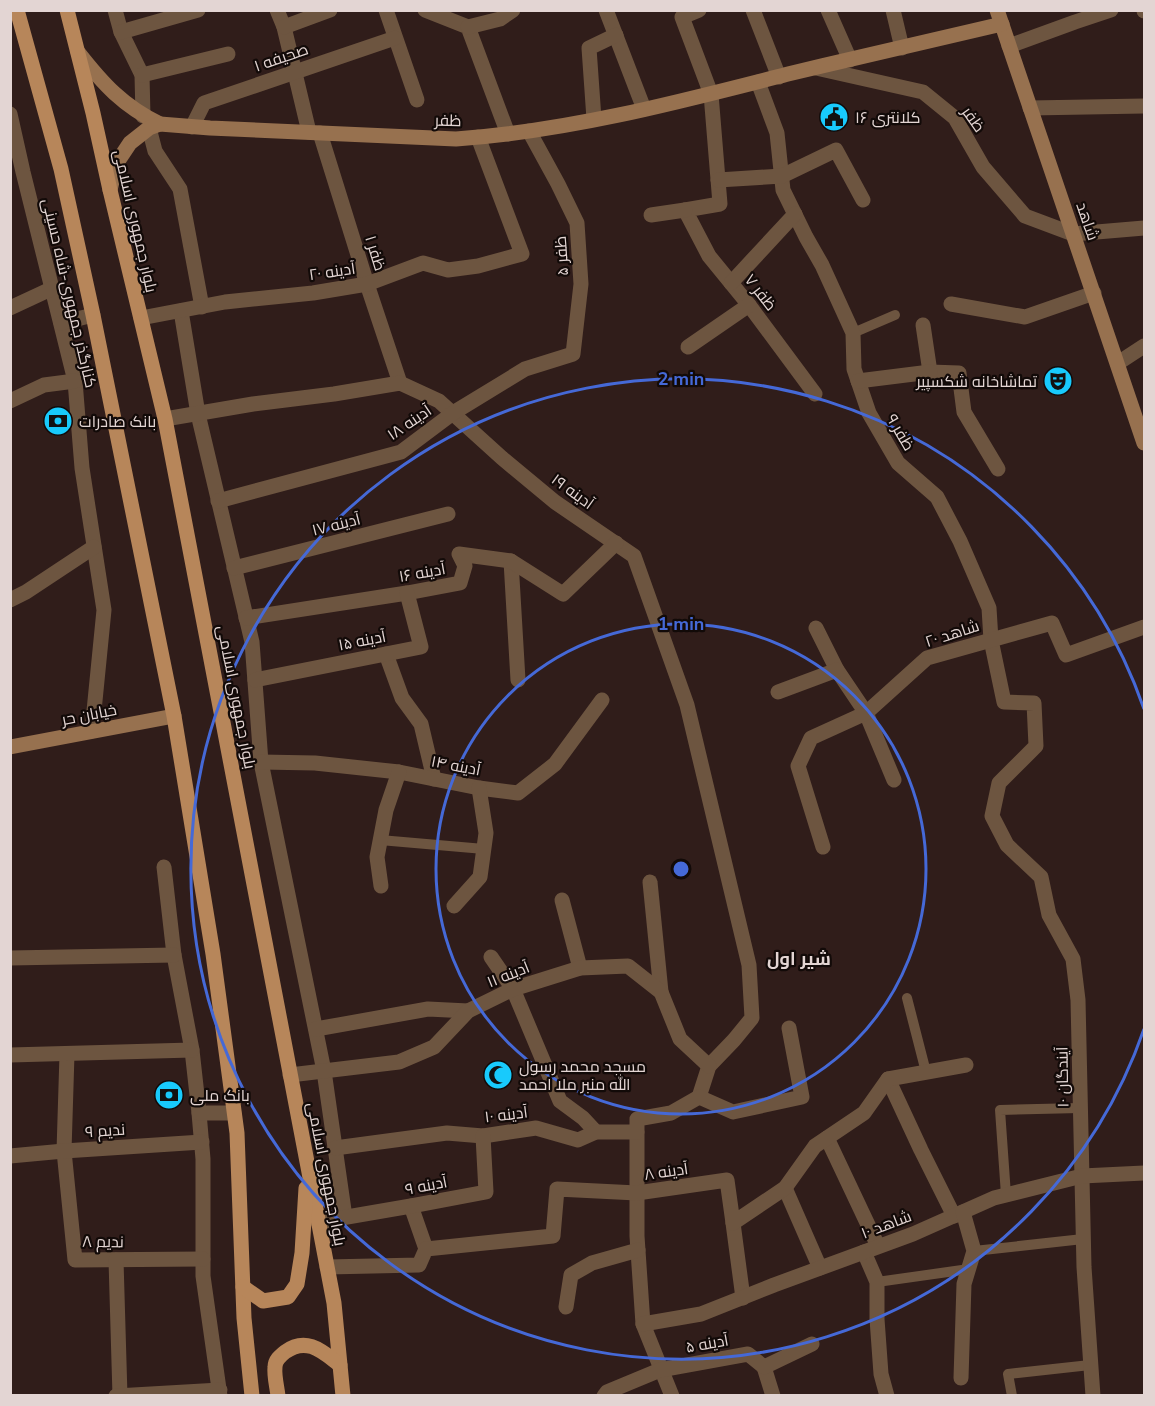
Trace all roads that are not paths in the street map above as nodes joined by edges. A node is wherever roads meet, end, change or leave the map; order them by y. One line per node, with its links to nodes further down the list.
1 (17, 10): 64 (main road)
2 (67, 10): 24 (main road, بلوار جمهوری اسلامی)
3 (115, 10): 19 (street)
4 (198, 10): 19 (street)
5 (277, 10): 17 (street, ظفر ۱)
6 (330, 10): 17 (street)
7 (386, 10): 21 (street)
8 (425, 10): 18 (street)
9 (513, 10): 18 (street)
10 (606, 10): 20 (street)
11 (699, 10): 32 (street)
12 (828, 10): 26 (street)
13 (893, 10): 23 (street)
14 (1111, 10): 22 (street)
15 (757, 12): 30 (street)
16 (999, 17): 22 (street, شاهد); 23 (street, ظفر)
17 (284, 27): 28 (street, ظفر ۱)
18 (468, 27): 43 (street)
19 (121, 32): 29 (street)
20 (616, 35): 36 (street); 38 (street)
21 (395, 38): 28 (street, صحیفه ۱); 33 (street)
22 (1009, 46): 35 (street, شاهد)
23 (902, 48): 26 (street, ظفر)
24 (77, 51): 39 (street); 48 (main road, بلوار جمهوری اسلامی)
25 (228, 54): 29 (street)
26 (850, 60): 27 (street, ظفر)
27 (816, 68): 30 (street, ظفر); 54 (street, ظفر)
28 (295, 72): 40 (street, صحیفه ۱); 42 (street, ظفر ۱)
29 (142, 75): 39 (street)
30 (779, 77): 31 (street, ظفر)
31 (758, 82): 32 (street, ظفر); 46 (street, ظفر ۹)
32 (711, 94): 36 (street, ظفر); 47 (street)
33 (417, 100)
34 (1144, 106): 35 (street)
35 (1030, 108): 54 (street, شاهد)
36 (644, 109): 38 (street, ظفر)
37 (10, 114): 45 (street, کنارگذر جمهوری-شاه حسینی)
38 (594, 119): 41 (street, ظفر)
39 (151, 123): 40 (street, ظفر); 48 (street); 61 (street)
40 (192, 126): 42 (street, ظفر)
41 (529, 131): 43 (street, ظفر); 72 (street, ظفر ۵)
42 (314, 133): 44 (street, ظفر); 56 (street, ظفر ۱)
43 (508, 134): 44 (street, ظفر)
44 (478, 137): 56 (street, آدینه ۲۰)
45 (17, 174): 57 (street, کنارگذر جمهوری-شاه حسینی)
46 (782, 176): 47 (street); 49 (street); 51 (street, ظفر ۹)
47 (718, 180): 50 (street)
48 (110, 190): 66 (main road, بلوار جمهوری اسلامی)
49 (863, 201)
50 (685, 210): 52 (street); 55 (street, ظفر ۷)
51 (795, 214): 55 (street); 69 (street, ظفر ۹)
52 (651, 215)
53 (1144, 228): 54 (street)
54 (1073, 234): 58 (street, شاهد)
55 (731, 283): 60 (street, ظفر ۷)
56 (367, 284): 61 (street, آدینه ۲۰); 77 (street, ظفر ۱)
57 (52, 288): 62 (street); 67 (street, کنارگذر جمهوری-شاه حسینی)
58 (1094, 293): 59 (street); 73 (street, شاهد)
59 (951, 304)
60 (749, 305): 71 (street); 78 (street, ظفر ۷)
61 (202, 307): 63 (street, آدینه ۲۰)
62 (10, 308)
63 (181, 311): 66 (street, آدینه ۲۰); 82 (street)
64 (93, 315): 67 (street); 105 (main road)
65 (896, 315): 69 (lane)
66 (141, 318): 83 (main road, بلوار جمهوری اسلامی)
67 (61, 323): 75 (street, کنارگذر جمهوری-شاه حسینی)
68 (923, 325): 74 (street)
69 (853, 333): 76 (street, ظفر ۹)
70 (1144, 346): 73 (street)
71 (688, 347)
72 (573, 354): 81 (street, آدینه ۱۸)
73 (1118, 363): 80 (street, شاهد)
74 (930, 372): 76 (street); 85 (street)
75 (75, 381): 79 (street); 89 (street, کنارگذر جمهوری-شاه حسینی)
76 (858, 381): 97 (street, ظفر ۹)
77 (400, 383): 81 (street, آدینه ۱۹); 82 (street)
78 (815, 394)
79 (10, 401)
80 (1139, 407): 84 (street, شاهد)
81 (453, 413): 86 (street, آدینه ۱۸); 88 (street, آدینه ۱۹)
82 (198, 414): 83 (street); 86 (street)
83 (165, 419): 139 (main road, بلوار جمهوری اسلامی)
84 (1144, 443)
85 (998, 469)
86 (218, 501): 91 (street)
87 (448, 514): 91 (street, آدینه ۱۷)
88 (616, 543): 90 (street, آدینه ۱۶); 136 (street, آدینه ۱۹)
89 (94, 547): 93 (street); 106 (street, کنارگذر جمهوری-شاه حسینی)
90 (511, 561): 92 (street, آدینه ۱۶); 101 (street)
91 (234, 568): 94 (street)
92 (406, 593): 94 (street, آدینه ۱۶); 98 (street, آدینه ۱۵)
93 (10, 600)
94 (246, 618): 100 (street)
95 (1144, 627): 97 (street, شاهد ۲۰)
96 (816, 628): 99 (street)
97 (991, 640): 104 (street, شاهد ۲۰); 112 (street, ظفر ۹)
98 (386, 654): 100 (street, آدینه ۱۵); 110 (street)
99 (837, 670): 102 (street); 104 (street)
100 (255, 680): 108 (street)
101 (518, 680)
102 (778, 692)
103 (602, 700): 113 (street, آدینه ۱۴)
104 (866, 713): 111 (street); 115 (street, شاهد ۲۰)
105 (174, 716): 106 (street, خیابان حر); 144 (main road)
106 (92, 731): 107 (street, خیابان حر)
107 (10, 747)
108 (261, 762): 109 (street, آدینه ۱۴); 131 (street)
109 (399, 772): 110 (street, آدینه ۱۴); 114 (street)
110 (434, 779): 113 (street, آدینه ۱۴)
111 (894, 780)
112 (999, 783): 142 (street, آیندگان ۱۰)
113 (479, 788): 116 (street)
114 (380, 840): 116 (lane); 119 (street)
115 (823, 847)
116 (484, 849): 121 (street)
117 (164, 867): 122 (street)
118 (650, 882): 127 (street)
119 (381, 886)
120 (562, 900): 125 (street)
121 (454, 906)
122 (174, 955): 124 (street); 132 (street)
123 (491, 957): 126 (street)
124 (10, 958)
125 (580, 968): 126 (street, آدینه ۱۱); 127 (street, آدینه ۱۱)
126 (513, 989): 129 (street, آدینه ۱۱); 145 (street)
127 (661, 992): 136 (street, آدینه ۱۱)
128 (907, 998): 138 (lane)
129 (468, 1011): 131 (street); 137 (street, آدینه ۱۱)
130 (789, 1028): 141 (street)
131 (316, 1029): 137 (street)
132 (192, 1050): 133 (street); 143 (street)
133 (67, 1054): 134 (street); 151 (street)
134 (10, 1055)
135 (966, 1065): 138 (street)
136 (709, 1066): 141 (street)
137 (324, 1071): 139 (street, آدینه ۱۱); 150 (street)
138 (926, 1072): 140 (street)
139 (290, 1075): 153 (main road, بلوار جمهوری اسلامی)
140 (888, 1079): 148 (street); 160 (street)
141 (699, 1097): 146 (street)
142 (1080, 1108): 155 (street, آیندگان ۱۰); 158 (lane)
143 (199, 1113): 144 (street); 149 (street)
144 (234, 1113): 175 (main road)
145 (596, 1132): 146 (street, آدینه ۱۰); 147 (street, آدینه ۱۰)
146 (637, 1132): 157 (street)
147 (483, 1136): 150 (street, آدینه ۱۰); 159 (street, آدینه ۹)
148 (827, 1138): 156 (street); 166 (street)
149 (202, 1142): 151 (street, ندیم ۹); 169 (street)
150 (335, 1148): 161 (street)
151 (64, 1151): 152 (street, ندیم ۹); 170 (street, ندیم ۸)
152 (10, 1156)
153 (307, 1165): 162 (main road, بلوار جمهوری اسلامی); 175 (main road)
154 (1144, 1173): 155 (street, شاهد ۱۰)
155 (1082, 1176): 158 (street, شاهد ۱۰); 164 (street, آیندگان ۱۰)
156 (785, 1188): 163 (street); 172 (street)
157 (637, 1193): 163 (street, آدینه ۸); 165 (street, آدینه ۸); 167 (street)
158 (1006, 1195): 160 (street, شاهد ۱۰)
159 (411, 1206): 161 (street, آدینه ۹); 165 (street)
160 (959, 1214): 166 (street, شاهد ۱۰); 168 (street)
161 (345, 1217): 162 (street, آدینه ۹)
162 (318, 1222): 171 (main road, بلوار جمهوری اسلامی)
163 (733, 1223): 176 (street)
164 (1083, 1239): 168 (lane); 181 (street, آیندگان ۱۰)
165 (426, 1249): 171 (street)
166 (871, 1249): 172 (street, شاهد ۱۰); 174 (street)
167 (638, 1250): 177 (street); 178 (street)
168 (974, 1251): 173 (street)
169 (203, 1259): 170 (street, ندیم ۸); 185 (street)
170 (116, 1260): 186 (street)
171 (327, 1267): 180 (main road, بلوار جمهوری اسلامی)
172 (820, 1268): 176 (street, شاهد ۱۰)
173 (969, 1269): 174 (lane); 184 (street)
174 (877, 1282): 193 (street)
175 (243, 1287): 187 (main road)
176 (742, 1298): 178 (street, شاهد ۱۰)
177 (566, 1307)
178 (643, 1324): 183 (street)
179 (812, 1344): 182 (street)
180 (340, 1365): 188 (main road); 189 (main road, بلوار جمهوری اسلامی)
181 (1090, 1365): 194 (lane); 195 (street, آیندگان ۱۰)
182 (764, 1367): 183 (street, آدینه ۵); 192 (street)
183 (660, 1370): 190 (street, آدینه ۵); 191 (street)
184 (961, 1378)
185 (220, 1393): 186 (street)
186 (119, 1395)
187 (252, 1395)
188 (278, 1395)
189 (343, 1395)
190 (604, 1395)
191 (672, 1395)
192 (773, 1395)
193 (887, 1395)
194 (1012, 1395)
195 (1093, 1395)

